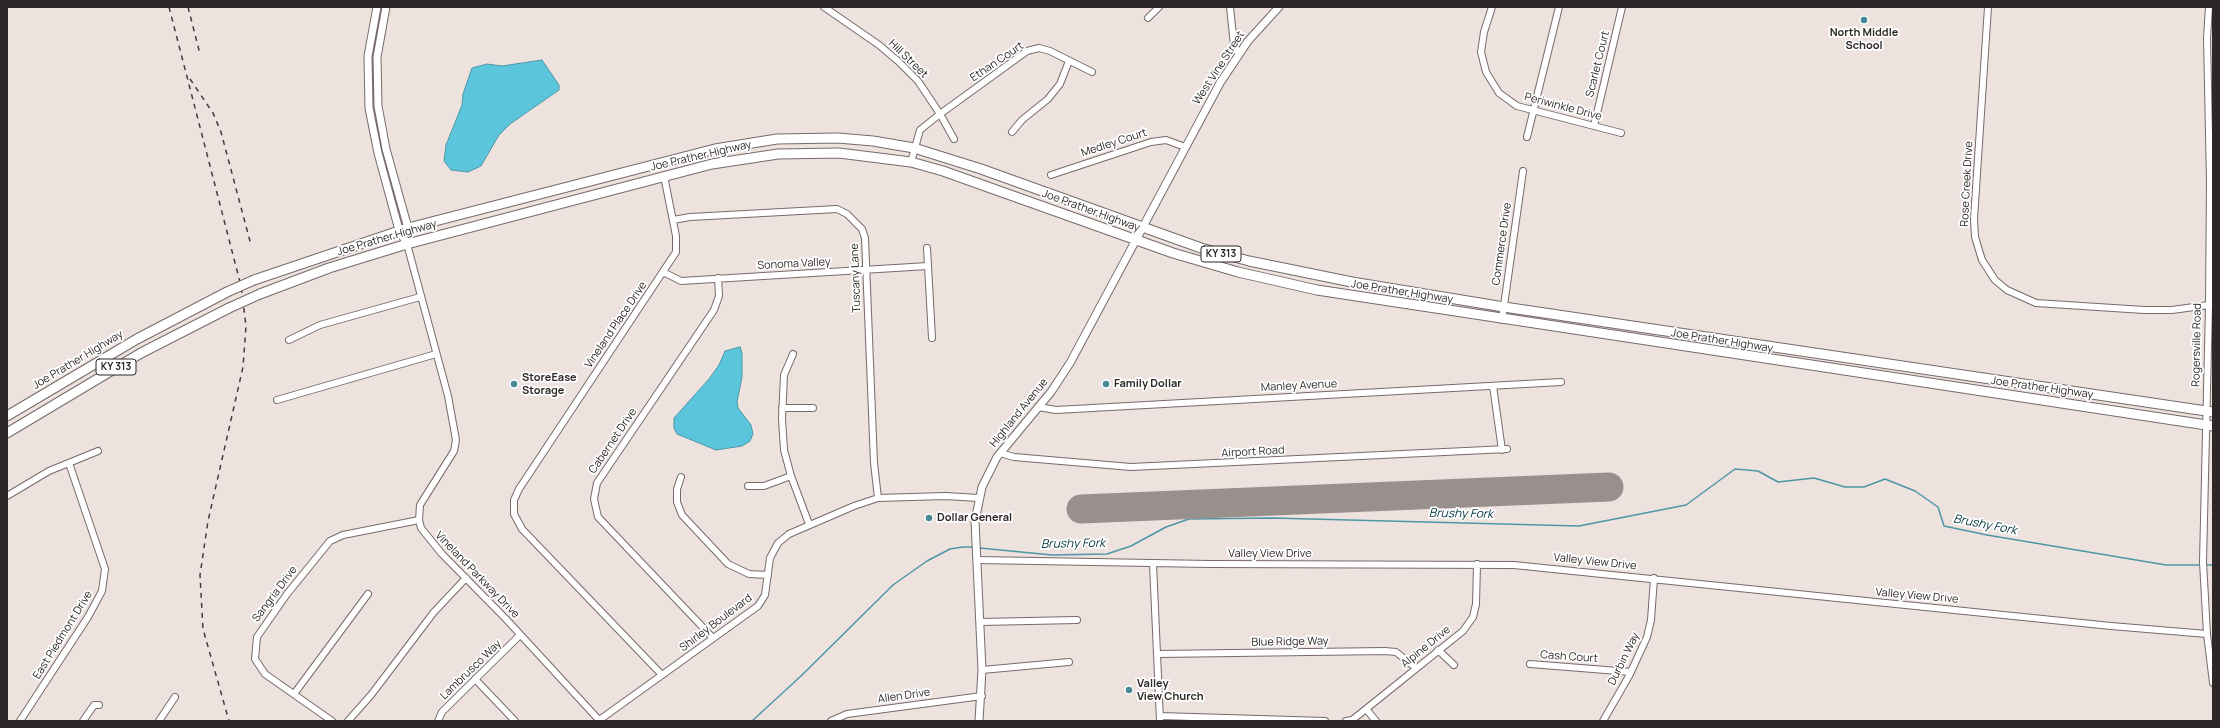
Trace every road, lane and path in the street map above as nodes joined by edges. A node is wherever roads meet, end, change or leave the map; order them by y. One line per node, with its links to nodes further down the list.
1 (377, 7): 31 (main road)
2 (386, 7): 31 (main road)
3 (824, 7): 17 (street, Hill Street)
4 (1159, 7): 12 (street)
5 (1230, 7): 13 (street)
6 (1279, 7): 13 (main road, West Vine Street)
7 (1492, 7): 16 (street, Periwinkle Drive)
8 (1559, 7): 16 (street)
9 (1622, 7): 18 (street, Scarlet Court)
10 (1988, 7): 41 (street, Rose Creek Drive)
11 (2209, 7): 33 (street, Rogersville Road)
12 (1148, 18)
13 (1239, 54): 23 (main road, West Vine Street)
14 (1070, 61): 15 (street, Ethan Court); 17 (street, Ethan Court); 19 (street)
15 (1092, 72)
16 (1534, 110): 18 (street, Periwinkle Drive); 21 (street)
17 (940, 114): 22 (street, Hill Street); 24 (street)
18 (1594, 126): 20 (street, Periwinkle Drive)
19 (1012, 132)
20 (1621, 133)
21 (1527, 137)
22 (954, 139)
23 (1185, 147): 27 (street, Medley Court); 30 (main road, Highland Avenue)
24 (914, 148): 25 (street); 30 (highway, Joe Prather Highway / KY 313); 31 (highway, Joe Prather Highway / KY 313)
25 (911, 162): 28 (highway, Joe Prather Highway / KY 313); 32 (highway, Joe Prather Highway / KY 313)
26 (1523, 171): 42 (street, Commerce Drive)
27 (1051, 175)
28 (664, 176): 29 (street, Vineland Place Drive); 34 (highway, Joe Prather Highway / KY 313)
29 (673, 220): 37 (street, Tuscany Lane); 38 (street, Vineland Place Drive)
30 (1142, 228): 32 (main road, Highland Avenue); 42 (highway, Joe Prather Highway / KY 313)
31 (403, 229): 34 (main road); 55 (highway, Joe Prather Highway / KY 313, bridge)
32 (1136, 240): 43 (highway, Joe Prather Highway / KY 313); 51 (main road, Highland Avenue)
33 (2211, 243): 41 (street, Rogersville Road)
34 (407, 244): 40 (street); 57 (highway, Joe Prather Highway / KY 313, bridge)
35 (927, 248): 36 (street)
36 (928, 266): 37 (street, Sonoma Valley); 44 (street)
37 (866, 270): 39 (street, Sonoma Valley); 65 (street, Tuscany Lane)
38 (663, 272): 39 (street, Sonoma Valley); 90 (street, Vineland Place Drive)
39 (718, 278): 80 (street, Cabernet Drive)
40 (420, 297): 45 (street); 46 (street)
41 (2209, 305): 54 (street, Rogersville Road)
42 (1504, 307): 43 (street, Commerce Drive); 54 (highway, Joe Prather Highway / KY 313)
43 (1502, 320): 56 (highway, Joe Prather Highway / KY 313)
44 (932, 338)
45 (288, 340)
46 (436, 354): 50 (street); 67 (street)
47 (794, 354): 52 (street)
48 (1561, 382): 49 (street, Manley Avenue)
49 (1494, 386): 51 (street, Manley Avenue); 59 (street, Airport Road)
50 (277, 400)
51 (1038, 407): 59 (main road, Highland Avenue)
52 (782, 408): 53 (street); 61 (street)
53 (813, 408)
54 (2209, 412): 56 (street, Rogersville Road)
55 (7, 416)
56 (2209, 425): 78 (street, Rogersville Road)
57 (7, 433)
58 (98, 451): 60 (street)
59 (1000, 453): 66 (main road, Highland Avenue)
60 (69, 463): 64 (street); 99 (street, East Piedmont Drive)
61 (791, 476): 63 (street); 68 (street)
62 (681, 477): 72 (street)
63 (748, 486)
64 (7, 496)
65 (878, 498): 66 (street, Shirley Boulevard); 68 (street, Shirley Boulevard)
66 (978, 498): 69 (main road, Highland Avenue)
67 (419, 520): 73 (street, Vineland Parkway Drive); 93 (street, Sangria Drive)
68 (809, 524): 72 (street, Shirley Boulevard)
69 (977, 557): 70 (street, Valley View Drive); 77 (main road, Highland Avenue)
70 (1154, 564): 71 (street, Valley View Drive); 82 (street)
71 (1477, 564): 74 (street, Valley View Drive); 81 (street, Alpine Drive)
72 (768, 575): 80 (street, Shirley Boulevard)
73 (466, 578): 79 (street, Vineland Parkway Drive); 103 (street)
74 (1654, 578): 78 (street, Valley View Drive); 89 (street, Durbin Way)
75 (368, 594): 93 (street)
76 (1077, 620): 77 (street)
77 (980, 622): 88 (main road, Highland Avenue)
78 (2207, 634): 84 (street, Rogersville Road)
79 (520, 635): 91 (street, Lambrusco Way); 106 (street, Vineland Parkway Drive)
80 (713, 638): 90 (street, Shirley Boulevard)
81 (1438, 650): 86 (street); 87 (street, Alpine Drive)
82 (1158, 654): 87 (street, Blue Ridge Way); 98 (street)
83 (1069, 662): 88 (street)
84 (2212, 662): 92 (street, Rogersville Road)
85 (1530, 664): 89 (street, Cash Court)
86 (1454, 665)
87 (1416, 668): 97 (street, Alpine Drive)
88 (982, 670): 94 (main road, Highland Avenue)
89 (1631, 672): 112 (street, Durbin Way)
90 (662, 675): 106 (street, Shirley Boulevard)
91 (475, 679): 104 (street, Lambrusco Way); 105 (street)
92 (2213, 683)
93 (294, 694): 102 (street, Sangria Drive)
94 (982, 696): 107 (street, Allen Drive); 108 (main road, Highland Avenue)
95 (174, 697): 101 (street)
96 (99, 705): 100 (street)
97 (1366, 709): 110 (street, Alpine Drive); 111 (street)
98 (1160, 718): 109 (street)
99 (20, 721)
100 (83, 721)
101 (159, 721)
102 (332, 721)
103 (348, 721)
104 (438, 721)
105 (515, 721)
106 (599, 721)
107 (831, 721)
108 (979, 721)
109 (1325, 721)
110 (1346, 721)
111 (1376, 721)
112 (1603, 721)

